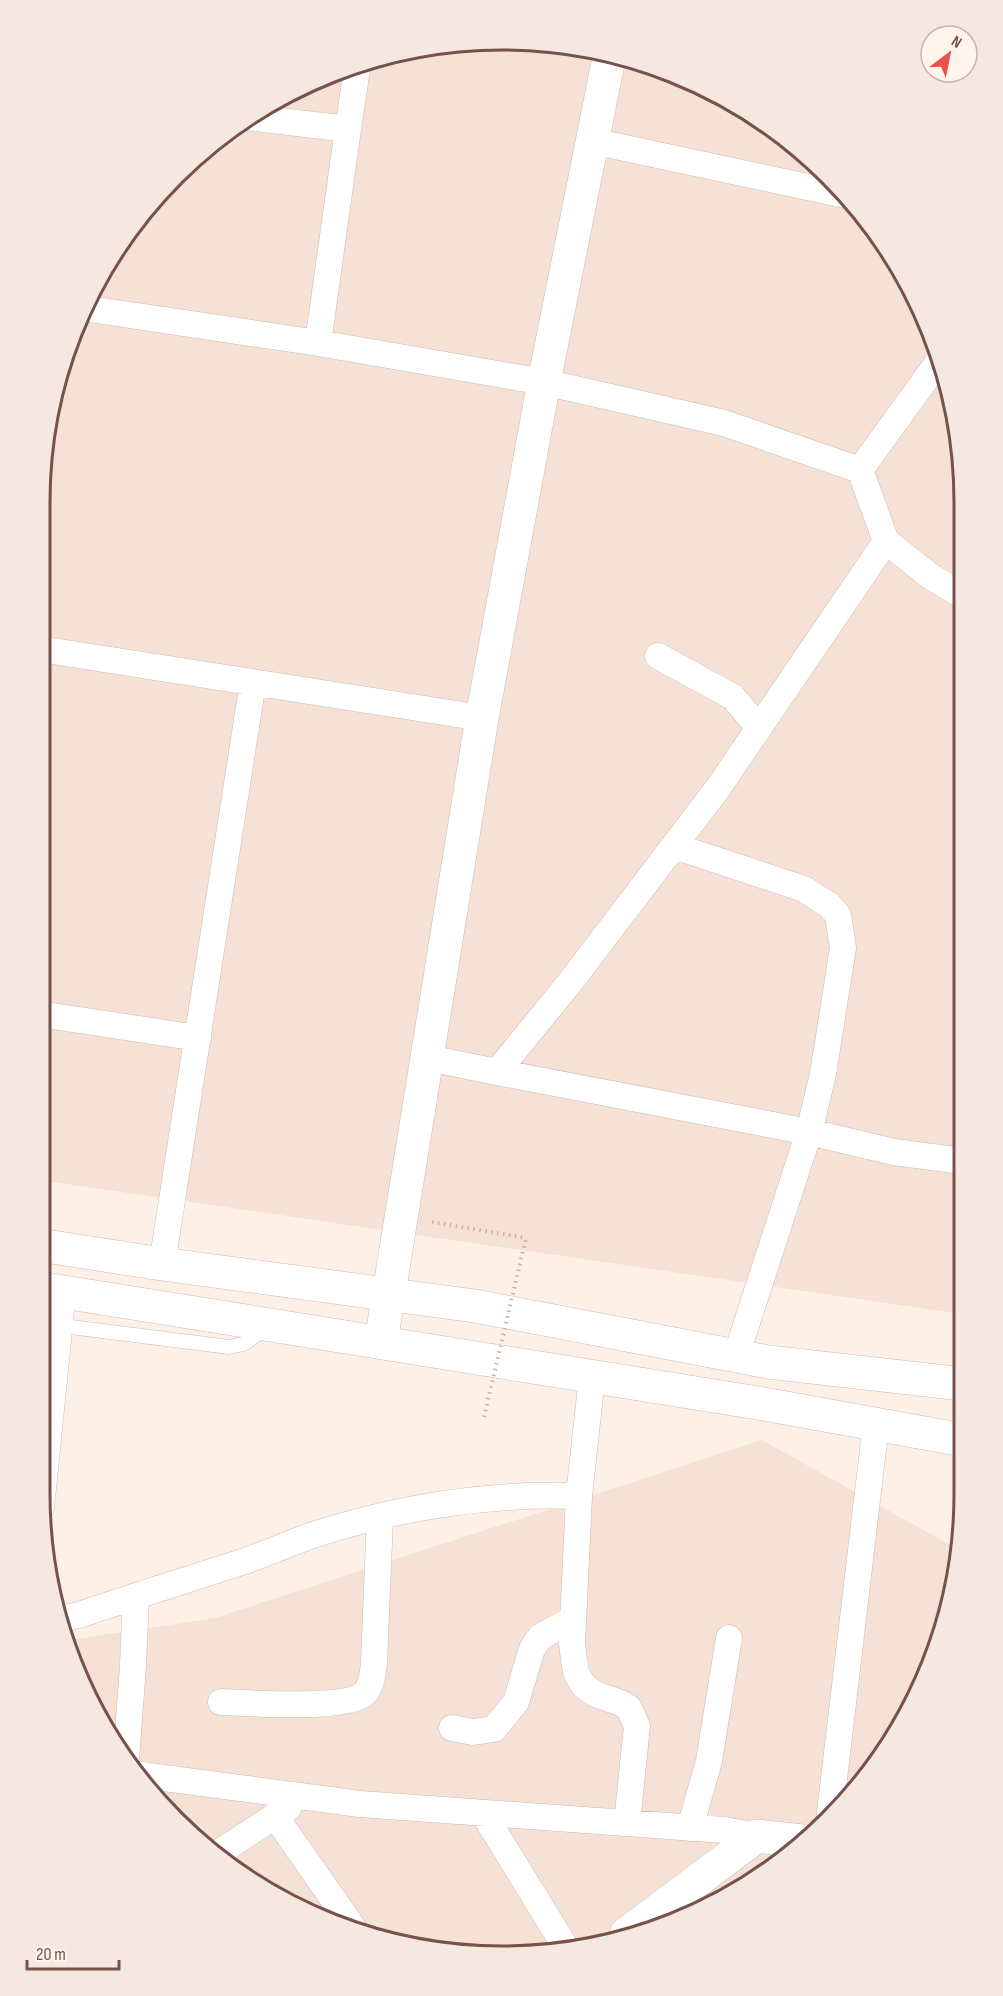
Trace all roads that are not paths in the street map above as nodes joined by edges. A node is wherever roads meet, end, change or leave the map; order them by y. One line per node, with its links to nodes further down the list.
1 (607, 62): 5 (main road)
2 (356, 73): 4 (street)
3 (262, 119): 4 (street)
4 (348, 129): 8 (street)
5 (592, 141): 6 (street); 10 (main road)
6 (830, 192)
7 (93, 309): 8 (street)
8 (318, 343): 10 (street)
9 (933, 369): 11 (street)
10 (544, 382): 11 (street); 17 (main road)
11 (860, 470): 12 (street)
12 (886, 541): 13 (street); 18 (street)
13 (954, 590)
14 (50, 651): 16 (street)
15 (658, 656): 18 (street)
16 (253, 682): 17 (street); 21 (street)
17 (482, 718): 22 (main road)
18 (759, 728): 19 (street)
19 (674, 846): 23 (street); 24 (street)
20 (50, 1016): 21 (street)
21 (198, 1038): 27 (street)
22 (428, 1058): 23 (street); 29 (main road)
23 (497, 1072): 24 (street)
24 (809, 1132): 25 (street); 33 (street)
25 (954, 1160)
26 (50, 1247): 27 (main road)
27 (162, 1264): 29 (main road)
28 (51, 1289): 30 (street); 31 (main road)
29 (388, 1294): 32 (main road); 33 (main road)
30 (50, 1324): 31 (lane)
31 (270, 1324): 32 (main road)
32 (381, 1342): 34 (main road)
33 (736, 1356): 35 (main road)
34 (591, 1377): 36 (main road); 38 (street)
35 (954, 1383)
36 (876, 1424): 37 (main road); 49 (street)
37 (954, 1438)
38 (579, 1496): 39 (street); 42 (street)
39 (380, 1517): 40 (street); 44 (street)
40 (136, 1596): 41 (street); 46 (street)
41 (67, 1617)
42 (573, 1619): 45 (street); 52 (street)
43 (729, 1638): 53 (street)
44 (221, 1702)
45 (452, 1728)
46 (127, 1747)
47 (148, 1776): 48 (street)
48 (304, 1797): 50 (street); 51 (street)
49 (831, 1803)
50 (483, 1813): 52 (street); 60 (street)
51 (275, 1816): 56 (street); 58 (street)
52 (627, 1823): 53 (street)
53 (690, 1828): 54 (street)
54 (757, 1836): 55 (main road); 57 (main road)
55 (790, 1842)
56 (223, 1850)
57 (678, 1907): 59 (main road)
58 (347, 1920)
59 (648, 1923)
60 (563, 1943)

